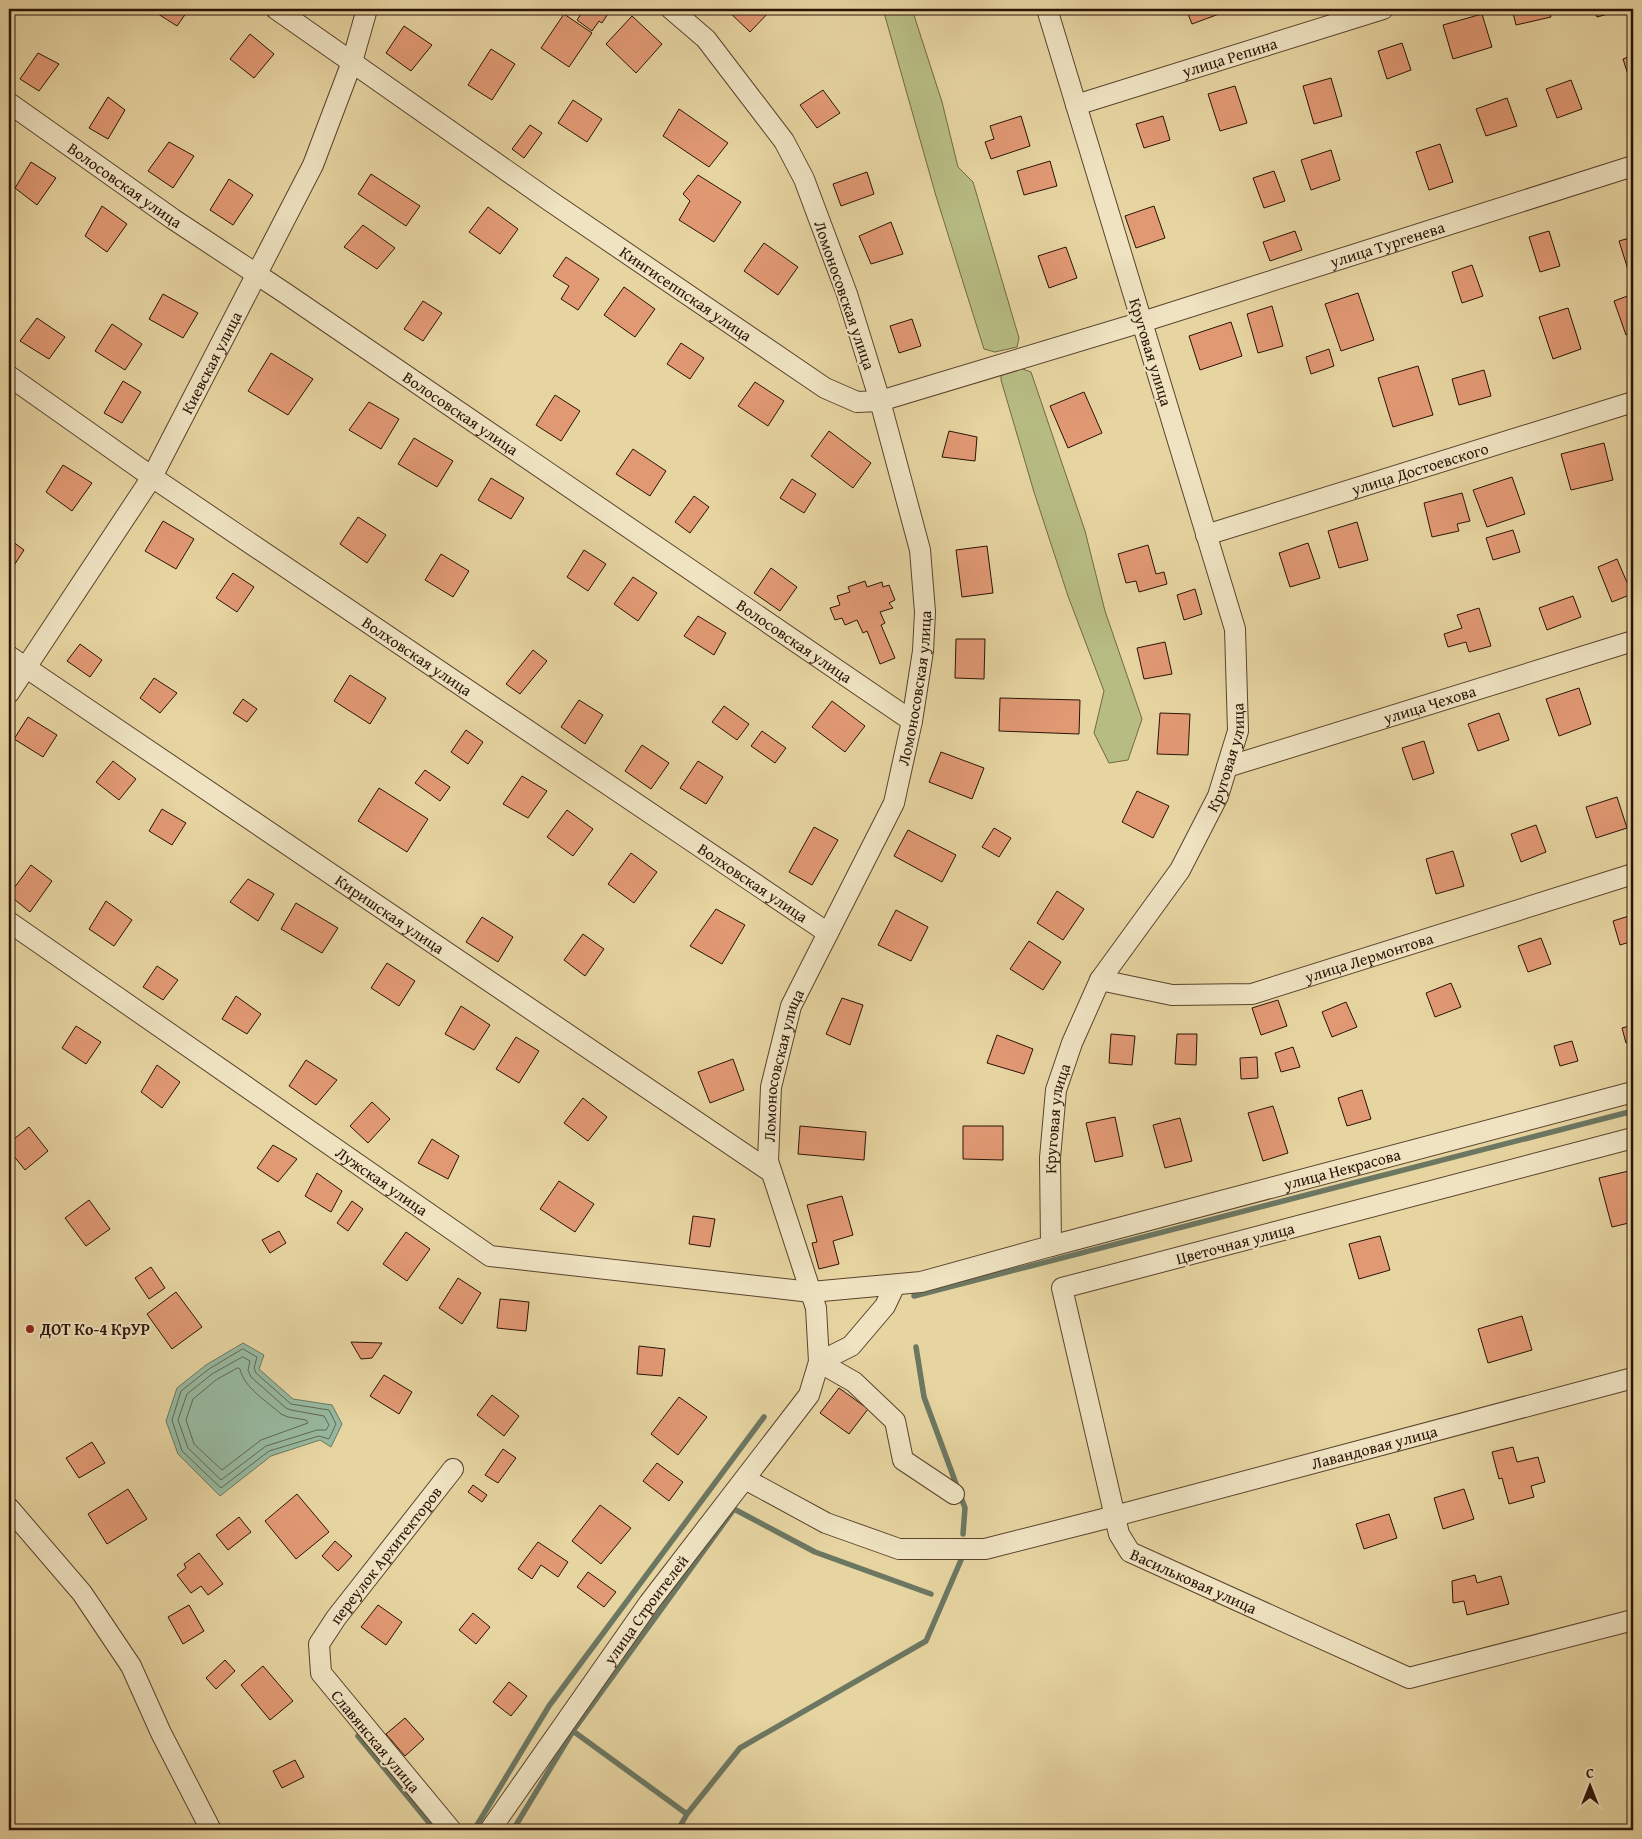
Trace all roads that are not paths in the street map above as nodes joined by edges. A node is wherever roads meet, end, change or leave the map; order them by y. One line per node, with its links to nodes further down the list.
1 (276, 9): 6 (street, Кингисеппская улица)
2 (367, 9): 6 (street, Киевская улица)
3 (671, 9): 13 (street, Ломоносовская улица)
4 (1047, 9): 8 (street, Круговая улица)
5 (1384, 9): 8 (street, улица Репина)
6 (352, 62): 10 (street, Киевская улица); 13 (street, Кингисеппская улица)
7 (9, 103): 10 (street, Волосовская улица)
8 (1076, 105): 11 (street, Круговая улица)
9 (1633, 166): 11 (street, улица Тургенева)
10 (257, 275): 15 (street, Киевская улица); 21 (street, Волосовская улица)
11 (1142, 322): 13 (street, Кингисеппская улица); 16 (street, Круговая улица)
12 (9, 376): 15 (street, Волховская улица)
13 (880, 401): 21 (street, Ломоносовская улица)
14 (1633, 402): 16 (street, улица Достоевского)
15 (152, 476): 19 (street, Киевская улица); 25 (street, Волховская улица)
16 (1206, 535): 22 (street, Круговая улица)
17 (1633, 641): 22 (street, улица Чехова)
18 (9, 656): 19 (street, Киришская улица)
19 (25, 667): 20 (street, Киевская улица); 29 (street, Киришская улица)
20 (9, 693)
21 (912, 721): 25 (street, Ломоносовская улица)
22 (1227, 767): 26 (street, Круговая улица)
23 (1633, 874): 26 (street, улица Лермонтова)
24 (9, 922): 32 (street, Лужская улица)
25 (828, 933): 29 (street, Ломоносовская улица)
26 (1100, 980): 30 (street, Круговая улица)
27 (1633, 1092): 30 (street, улица Некрасова)
28 (1633, 1138): 40 (street, Цветочная улица)
29 (771, 1172): 32 (street, Ломоносовская улица)
30 (1051, 1246): 31 (street)
31 (895, 1284): 32 (street); 33 (street)
32 (811, 1292): 33 (street, Ломоносовская улица)
33 (819, 1362): 35 (street, Ломоносовская улица); 38 (street)
34 (1633, 1378): 40 (street, Лавандовая улица)
35 (809, 1395): 37 (street, улица Строителей)
36 (453, 1469): 42 (street, переулок Архитекторов)
37 (745, 1478): 40 (street); 45 (street, улица Строителей)
38 (954, 1494)
39 (9, 1508): 43 (street)
40 (1115, 1516): 41 (street, Васильковая улица)
41 (1633, 1620)
42 (319, 1644): 44 (street, Славянская улица)
43 (211, 1830)
44 (451, 1830)
45 (490, 1830)

